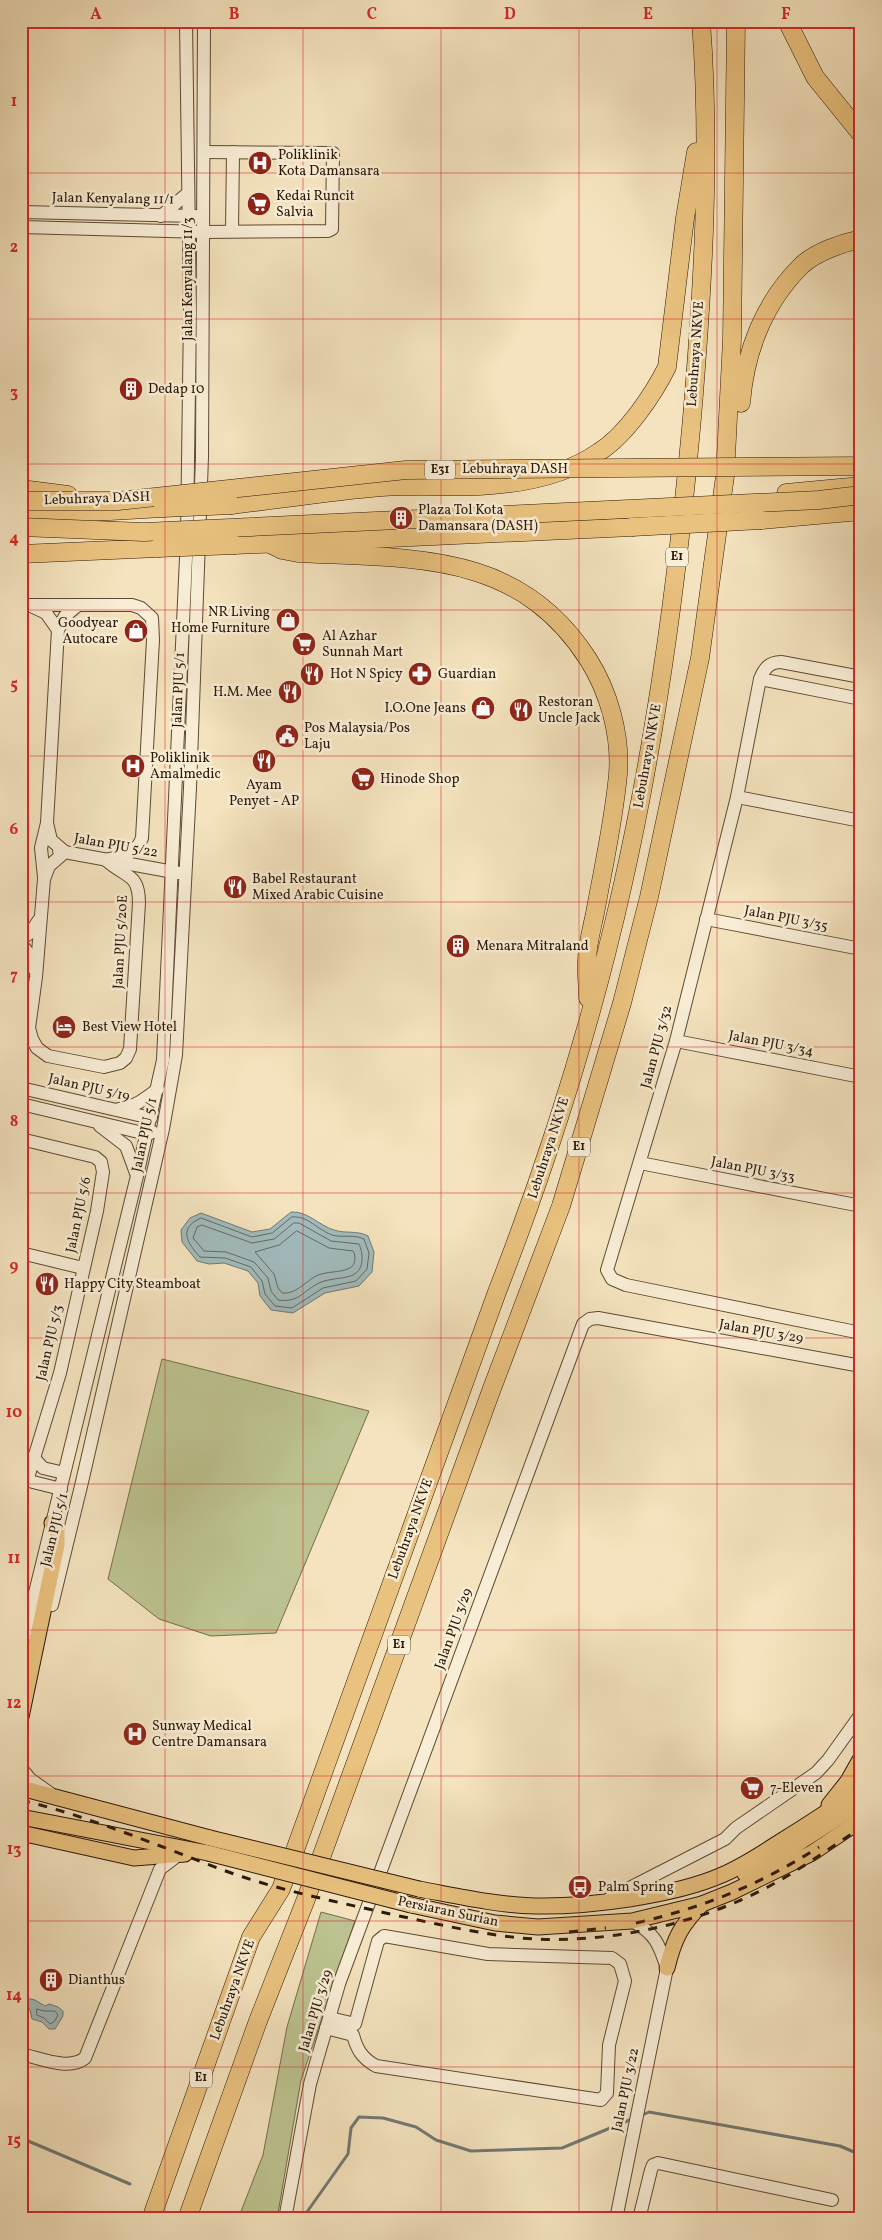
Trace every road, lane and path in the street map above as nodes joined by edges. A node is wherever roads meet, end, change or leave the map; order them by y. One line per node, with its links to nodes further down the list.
1 (186, 21): 10 (street, Jalan Kenyalang 11/3)
2 (204, 21): 8 (street, Jalan Kenyalang 11/3)
3 (701, 21): 6 (highway, Lebuhraya NKVE / E1)
4 (736, 21): 25 (highway, Lebuhraya NKVE / E1)
5 (787, 21): 7 (highway)
6 (706, 90): 32 (highway, bridge); 61 (highway, Lebuhraya NKVE / E1)
7 (861, 134)
8 (204, 152): 9 (street); 14 (street, Jalan Kenyalang 11/3)
9 (233, 152): 18 (street); 18 (street)
10 (188, 194): 12 (street); 13 (street, Jalan Kenyalang 11/3)
11 (21, 212): 12 (street, Jalan Kenyalang 11/1)
12 (161, 216): 13 (street, Jalan Kenyalang 11/1)
13 (188, 216): 14 (street, Jalan Kenyalang 11/1); 17 (street, Jalan Kenyalang 11/3)
14 (204, 216): 19 (street, Jalan Kenyalang 11/3)
15 (21, 227): 16 (street)
16 (165, 230): 17 (street); 21 (street)
17 (188, 231): 19 (street); 21 (street, Jalan Kenyalang 11/3)
18 (232, 231): 19 (street)
19 (204, 232): 23 (street, Jalan Kenyalang 11/3)
20 (861, 239): 25 (highway)
21 (188, 251): 22 (street, Jalan Kenyalang 11/3)
22 (189, 337): 23 (street); 36 (street, Jalan Kenyalang 11/3)
23 (203, 337): 36 (street, Jalan Kenyalang 11/3)
24 (861, 466): 30 (highway, Lebuhraya DASH / E31, bridge)
25 (725, 476): 110 (highway, Lebuhraya NKVE / E1)
26 (861, 486): 34 (highway, bridge)
27 (21, 489): 30 (highway, bridge)
28 (861, 495): 34 (highway, Lebuhraya DASH, bridge)
29 (21, 500): 30 (highway, Lebuhraya DASH / E31, bridge)
30 (118, 501)
31 (861, 511): 37 (highway, bridge)
32 (21, 516)
33 (21, 527): 34 (highway, Lebuhraya DASH, bridge)
34 (150, 530): 35 (highway); 38 (highway)
35 (21, 534)
36 (193, 536): 52 (street, Jalan PJU 5/1); 53 (street, Jalan PJU 5/1)
37 (268, 543): 39 (highway, bridge); 61 (highway)
38 (21, 544)
39 (21, 554)
40 (24, 605): 41 (street); 42 (street)
41 (77, 606): 42 (street); 51 (street)
42 (58, 630): 48 (street)
43 (861, 677): 44 (street)
44 (760, 679): 45 (street); 46 (street, Jalan PJU 3/32)
45 (861, 699)
46 (737, 797): 47 (street); 55 (street, Jalan PJU 3/32)
47 (861, 821)
48 (47, 823): 49 (street); 50 (street)
49 (41, 848): 50 (street, Jalan PJU 5/22); 54 (street)
50 (65, 852): 51 (street, Jalan PJU 5/22); 54 (street)
51 (106, 860): 52 (street, Jalan PJU 5/22); 62 (street, Jalan PJU 5/20E)
52 (171, 872): 53 (street, Jalan PJU 5/22); 66 (street, Jalan PJU 5/1)
53 (185, 874): 71 (street, Jalan PJU 5/1)
54 (44, 879): 56 (street)
55 (706, 919): 59 (street, Jalan PJU 3/35); 63 (street, Jalan PJU 3/32)
56 (39, 920): 57 (street); 60 (street)
57 (21, 938)
58 (21, 944): 60 (street)
59 (861, 949)
60 (36, 977): 62 (street)
61 (589, 1016): 109 (highway, Lebuhraya NKVE / E1)
62 (25, 1032)
63 (676, 1041): 64 (street, Jalan PJU 3/34); 74 (street, Jalan PJU 3/32)
64 (861, 1077)
65 (21, 1088): 68 (street, Jalan PJU 5/19)
66 (158, 1089): 68 (street); 69 (street, Jalan PJU 5/1)
67 (21, 1104): 70 (street)
68 (116, 1110): 69 (street, Jalan PJU 5/19)
69 (151, 1118): 71 (street); 72 (street, Jalan PJU 5/1)
70 (92, 1121): 72 (street); 75 (street)
71 (162, 1130): 72 (street); 89 (street, Jalan PJU 5/1)
72 (147, 1134): 75 (street, Jalan PJU 5/1)
73 (21, 1139): 78 (street, Jalan PJU 5/6)
74 (640, 1163): 76 (street, Jalan PJU 3/33); 79 (street, Jalan PJU 3/32)
75 (137, 1176): 82 (street, Jalan PJU 5/1)
76 (861, 1206)
77 (21, 1253): 78 (street)
78 (83, 1268): 81 (street, Jalan PJU 5/3)
79 (861, 1333)
80 (861, 1366): 106 (street, Jalan PJU 3/29)
81 (33, 1458): 82 (street); 83 (street, Jalan PJU 5/3)
82 (64, 1473): 84 (street, Jalan PJU 5/1)
83 (24, 1480): 84 (street)
84 (61, 1489): 85 (street, Jalan PJU 5/1)
85 (52, 1523): 86 (street, Jalan PJU 5/1); 88 (main road)
86 (21, 1650)
87 (861, 1714): 102 (street)
88 (21, 1717)
89 (21, 1726)
90 (861, 1758): 97 (main road)
91 (21, 1768): 94 (street)
92 (21, 1788): 94 (main road, Persiaran Surian)
93 (861, 1789): 97 (main road, Persiaran Surian)
94 (53, 1795): 102 (main road, Persiaran Surian, bridge)
95 (861, 1803): 104 (main road)
96 (21, 1817): 100 (main road, Persiaran Surian)
97 (819, 1818): 102 (main road, Persiaran Surian)
98 (861, 1820): 103 (main road, Persiaran Surian)
99 (21, 1833): 101 (main road)
100 (203, 1853): 101 (main road); 104 (main road, Persiaran Surian, bridge)
101 (177, 1856): 107 (street)
102 (603, 1901)
103 (702, 1904): 104 (main road, Persiaran Surian); 105 (main road)
104 (639, 1919): 105 (street)
105 (667, 1968): 112 (street, Jalan PJU 3/22)
106 (328, 2023): 106 (street); 111 (street, Jalan PJU 3/29)
107 (21, 2054)
108 (832, 2200): 113 (street)
109 (151, 2219)
110 (187, 2219)
111 (285, 2219)
112 (616, 2219)
113 (639, 2219)

